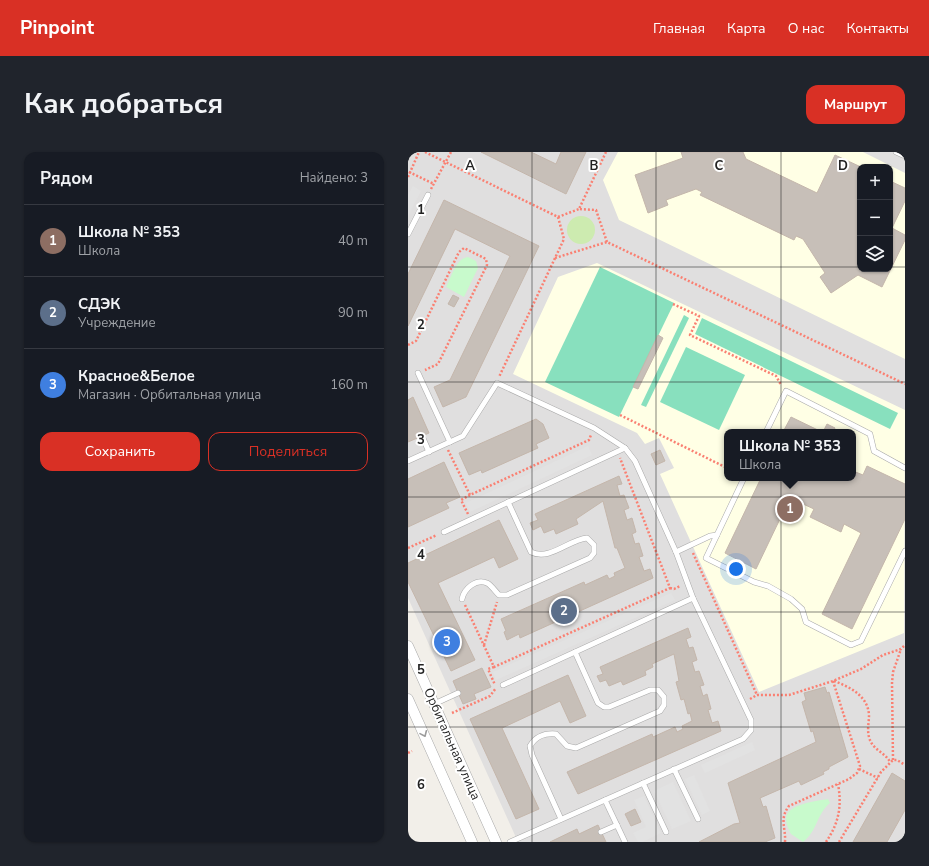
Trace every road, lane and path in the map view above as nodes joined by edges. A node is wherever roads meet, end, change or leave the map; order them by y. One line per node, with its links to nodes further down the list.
1 (419, 152): 8 (path)
2 (424, 152): 7 (path)
3 (451, 152): 7 (path)
4 (606, 152): 12 (path)
5 (896, 152): 6 (lane)
6 (905, 156)
7 (445, 162): 10 (path); 13 (path)
8 (409, 172): 9 (path); 10 (path)
9 (408, 177)
10 (434, 184): 11 (path)
11 (428, 194): 14 (lane)
12 (579, 209): 13 (path); 15 (path)
13 (558, 217): 16 (path)
14 (408, 234)
15 (607, 242): 16 (path); 21 (path)
16 (555, 258): 20 (path)
17 (673, 304): 22 (path)
18 (408, 345): 19 (path)
19 (418, 373): 27 (lane)
20 (497, 383): 24 (lane); 27 (lane)
21 (905, 384)
22 (786, 391): 25 (lane); 33 (lane)
23 (620, 415): 32 (path)
24 (594, 428): 28 (lane); 35 (path)
25 (767, 429)
26 (422, 436): 30 (lane)
27 (448, 443): 30 (lane); 35 (path)
28 (625, 448): 29 (lane); 43 (lane)
29 (617, 451): 36 (lane); 52 (path)
30 (429, 452): 31 (lane)
31 (408, 461)
32 (724, 467)
33 (905, 468)
34 (743, 481): 39 (lane)
35 (470, 495): 37 (path)
36 (508, 502): 37 (lane); 44 (lane)
37 (470, 519): 38 (lane)
38 (444, 532): 41 (path)
39 (717, 535): 40 (lane); 42 (lane)
40 (692, 544): 43 (lane); 57 (path)
41 (408, 548)
42 (905, 551)
43 (676, 552): 45 (lane)
44 (499, 595): 46 (lane); 49 (path)
45 (693, 598): 51 (lane); 59 (lane)
46 (462, 599): 49 (path)
47 (905, 645): 50 (path)
48 (408, 646): 60 (street, Орбитальная улица)
49 (484, 646): 52 (path)
50 (901, 649): 53 (path); 64 (path)
51 (575, 652): 54 (lane); 73 (lane)
52 (494, 666): 55 (path)
53 (833, 681): 57 (path); 65 (path); 68 (path)
54 (503, 685): 55 (path)
55 (496, 688): 61 (path)
56 (458, 693): 60 (lane)
57 (757, 695): 59 (path)
58 (408, 699): 79 (street, Орбитальная улица, one-way to 79)
59 (744, 702): 67 (lane)
60 (434, 704): 80 (street, Орбитальная улица)
61 (452, 713)
62 (412, 751): 63 (path)
63 (408, 753)
64 (893, 760): 65 (path); 66 (path)
65 (890, 762): 69 (path)
66 (905, 765)
67 (674, 769): 70 (lane); 74 (lane)
68 (859, 769): 69 (path); 71 (path)
69 (878, 778): 84 (path)
70 (643, 783): 72 (lane); 77 (lane)
71 (838, 784): 78 (path); 83 (path)
72 (606, 800): 73 (lane); 75 (lane)
73 (561, 819): 81 (lane)
74 (698, 819)
75 (617, 825): 76 (lane); 82 (lane)
76 (601, 832)
77 (666, 832)
78 (785, 841)
79 (472, 842)
80 (496, 842)
81 (510, 842)
82 (625, 842)
83 (826, 842)
84 (839, 842)

